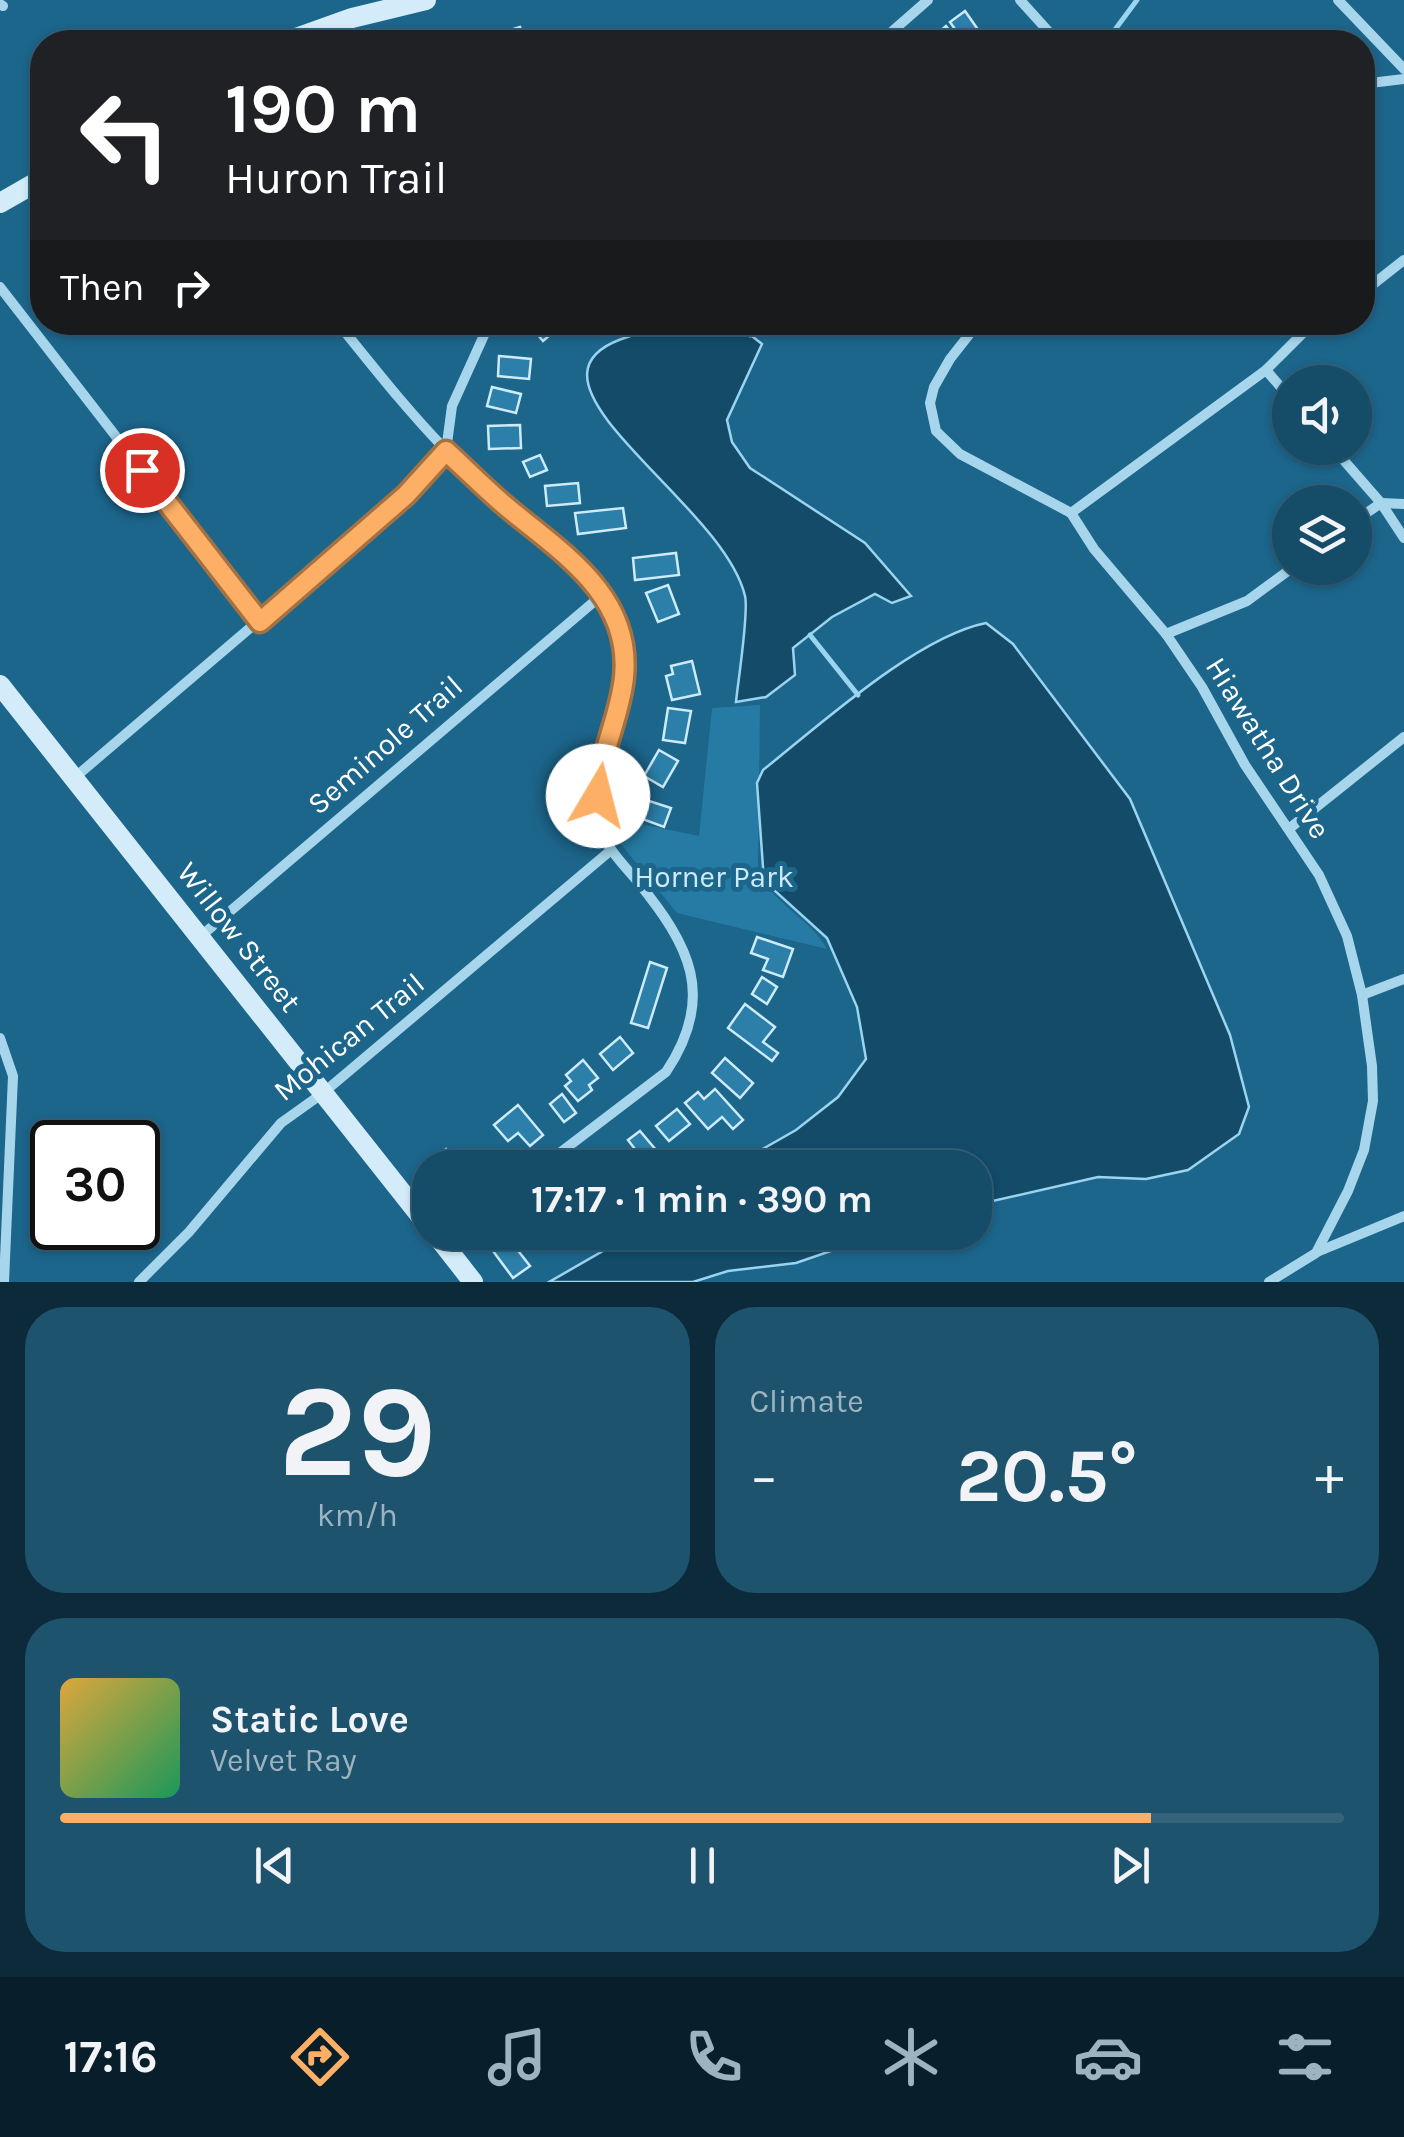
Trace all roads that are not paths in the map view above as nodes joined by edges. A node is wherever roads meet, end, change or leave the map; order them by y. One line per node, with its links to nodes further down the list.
1 (426, 0): 5 (street)
2 (928, 0): 8 (street)
3 (1020, 0): 9 (street)
4 (1338, 0): 10 (street)
5 (383, 5): 6 (street)
6 (350, 9): 7 (street)
7 (309, 30)
8 (894, 30)
9 (1047, 30)
10 (1367, 30)
11 (1375, 39): 12 (street)
12 (1404, 69)
13 (1404, 79): 14 (street)
14 (1375, 82)
15 (30, 185): 16 (street)
16 (0, 204)
17 (1404, 260): 18 (street)
18 (1375, 282)
19 (0, 287): 20 (street)
20 (30, 326)
21 (37, 335): 37 (street)
22 (348, 335): 28 (street)
23 (484, 335): 28 (street)
24 (969, 335): 33 (street, Hiawatha Drive)
25 (1301, 335): 26 (street)
26 (1266, 370): 27 (street); 33 (street)
27 (1272, 377)
28 (446, 451): 36 (street); 37 (street)
29 (1348, 465): 30 (street)
30 (1381, 502): 31 (street); 32 (street); 34 (street)
31 (1404, 504)
32 (1372, 509)
33 (1071, 513): 38 (street, Hiawatha Drive)
34 (1404, 538)
35 (1272, 582): 38 (street)
36 (604, 594): 43 (street); 44 (street, Seminole Trail)
37 (260, 622): 41 (street)
38 (1166, 634): 42 (street, Hiawatha Drive)
39 (0, 684): 41 (street, Willow Street)
40 (1404, 737): 42 (street)
41 (73, 779): 44 (street, Willow Street)
42 (1290, 828): 46 (street, Hiawatha Drive)
43 (610, 851): 48 (street, Mohican Trail); 49 (street)
44 (200, 936): 48 (street, Willow Street)
45 (1404, 980): 46 (street)
46 (1362, 995): 53 (street, Hiawatha Drive)
47 (0, 1038): 54 (street)
48 (323, 1094): 50 (street, Willow Street); 55 (street, Mohican Trail)
49 (564, 1150)
50 (412, 1201)
51 (1404, 1216): 53 (street)
52 (451, 1250): 56 (street, Willow Street)
53 (1316, 1253): 57 (street)
54 (4, 1282)
55 (139, 1282)
56 (473, 1282)
57 (1269, 1282)

